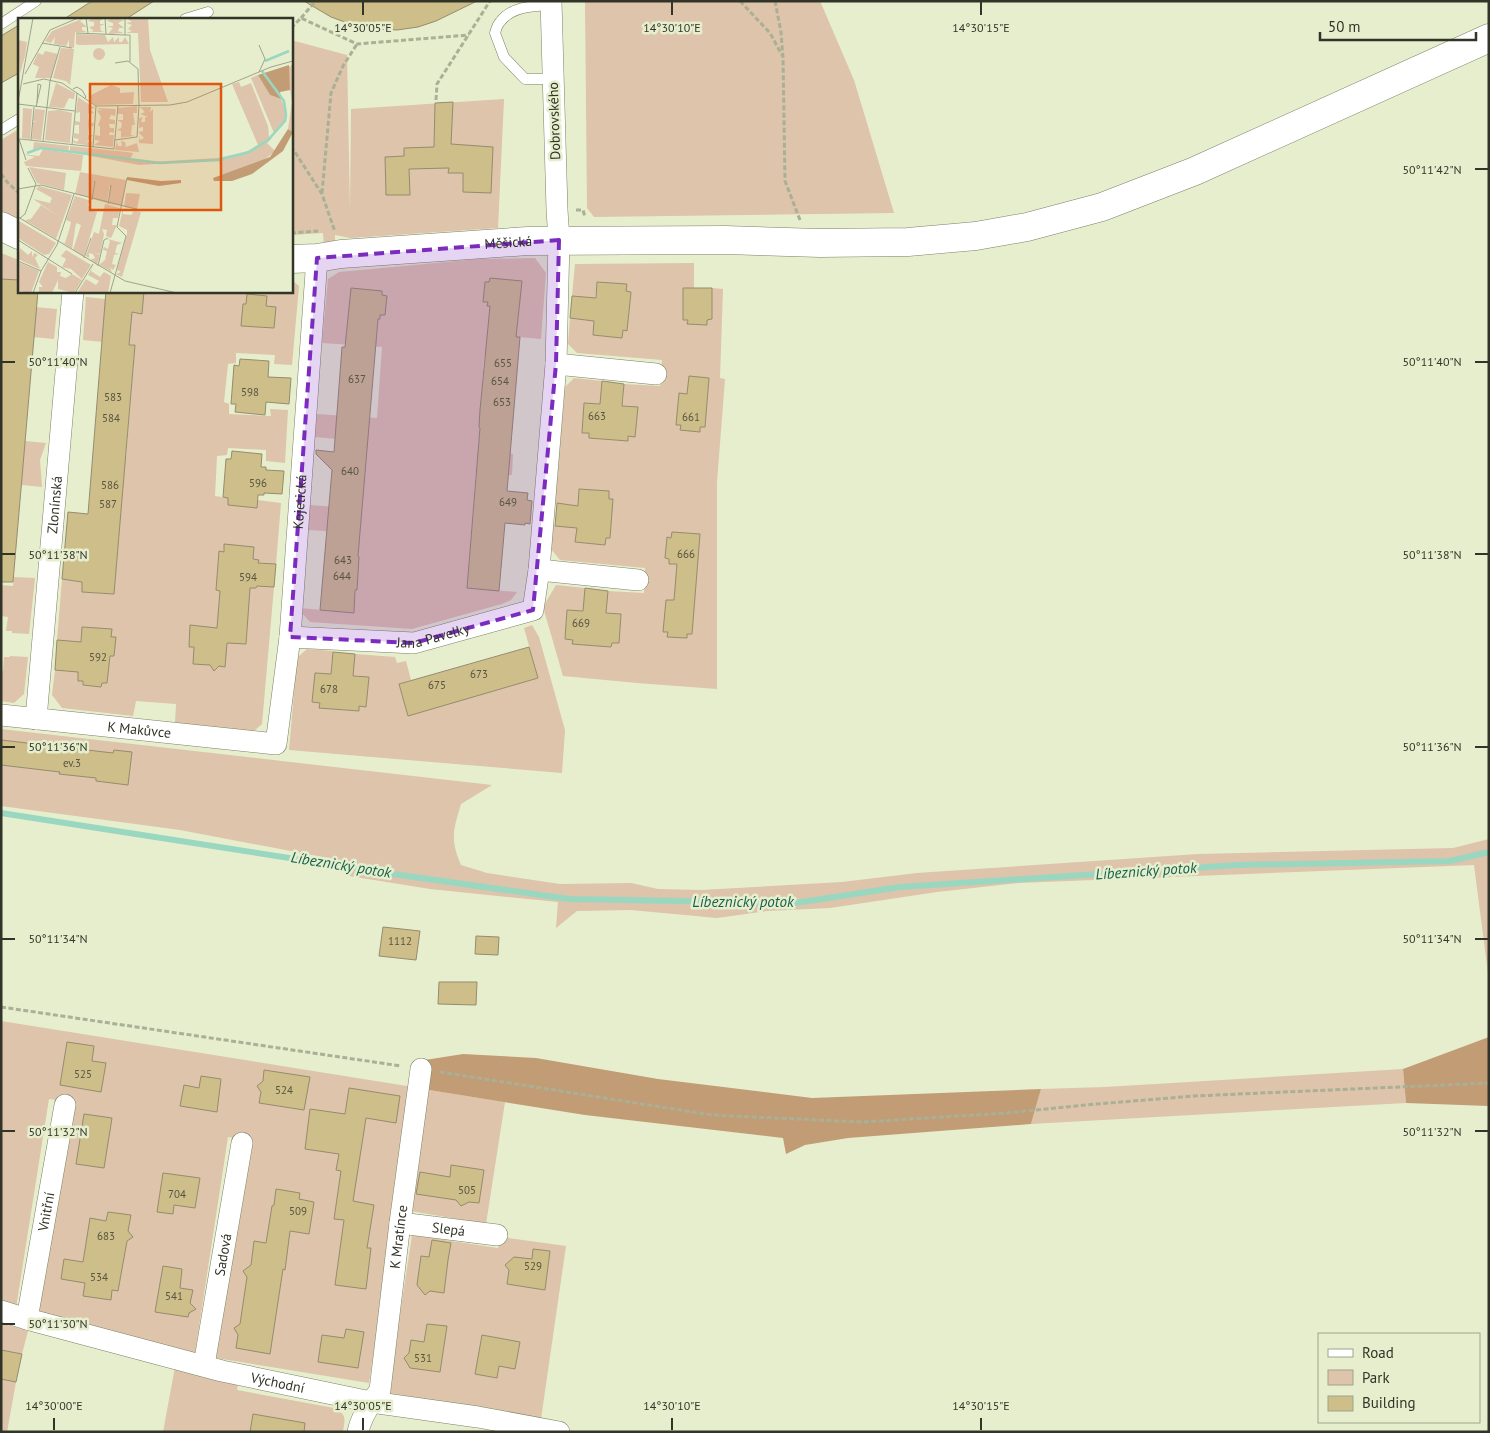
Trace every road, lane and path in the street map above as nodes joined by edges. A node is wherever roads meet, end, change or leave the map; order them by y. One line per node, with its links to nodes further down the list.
1 (36, 1): 10 (lane)
2 (490, 1): 12 (path)
3 (740, 1): 15 (path)
4 (775, 1): 15 (path)
5 (314, 3): 9 (path)
6 (551, 3): 16 (street, Dobrovského); 16 (lane)
7 (208, 12): 8 (lane)
8 (188, 18)
9 (301, 18): 11 (path); 14 (path)
10 (1, 24)
11 (292, 27)
12 (469, 35): 14 (path); 17 (path)
13 (1489, 38): 27 (street, Měšická)
14 (356, 44): 23 (path)
15 (783, 58): 27 (path)
16 (553, 79): 24 (street, Dobrovského)
17 (436, 100)
18 (18, 120): 19 (lane)
19 (1, 130)
20 (292, 148): 23 (path)
21 (1, 174): 22 (path)
22 (18, 191)
23 (322, 194): 28 (path)
24 (557, 210): 25 (path); 30 (street, Dobrovského)
25 (587, 224)
26 (1, 226): 29 (street)
27 (800, 226): 30 (street, Měšická)
28 (292, 233)
29 (18, 234)
30 (559, 240): 31 (street, Měšická); 33 (street, Jana Pavelky)
31 (304, 259): 37 (street, Kojetická)
32 (73, 292): 39 (street, Zlonínská)
33 (556, 364): 34 (street); 35 (street, Jana Pavelky)
34 (656, 374)
35 (539, 570): 36 (street); 37 (street, Jana Pavelky)
36 (638, 580)
37 (290, 637): 40 (street, Kojetická)
38 (1, 715): 39 (street, K Makůvce)
39 (36, 719): 40 (street, K Makůvce)
40 (276, 744)
41 (1, 1007): 42 (path)
42 (421, 1069): 43 (path); 46 (street, K Mratínce)
43 (1489, 1083)
44 (65, 1105): 49 (street, Vnitřní)
45 (242, 1144): 50 (street, Sadová)
46 (400, 1223): 47 (street, Slepá); 51 (street, K Mratínce)
47 (497, 1235)
48 (1, 1311): 49 (street, Východní)
49 (27, 1319): 50 (street, Východní)
50 (204, 1365): 51 (street, Východní)
51 (371, 1402): 52 (street, K Mratínce); 53 (street, Východní)
52 (358, 1432)
53 (559, 1432)

